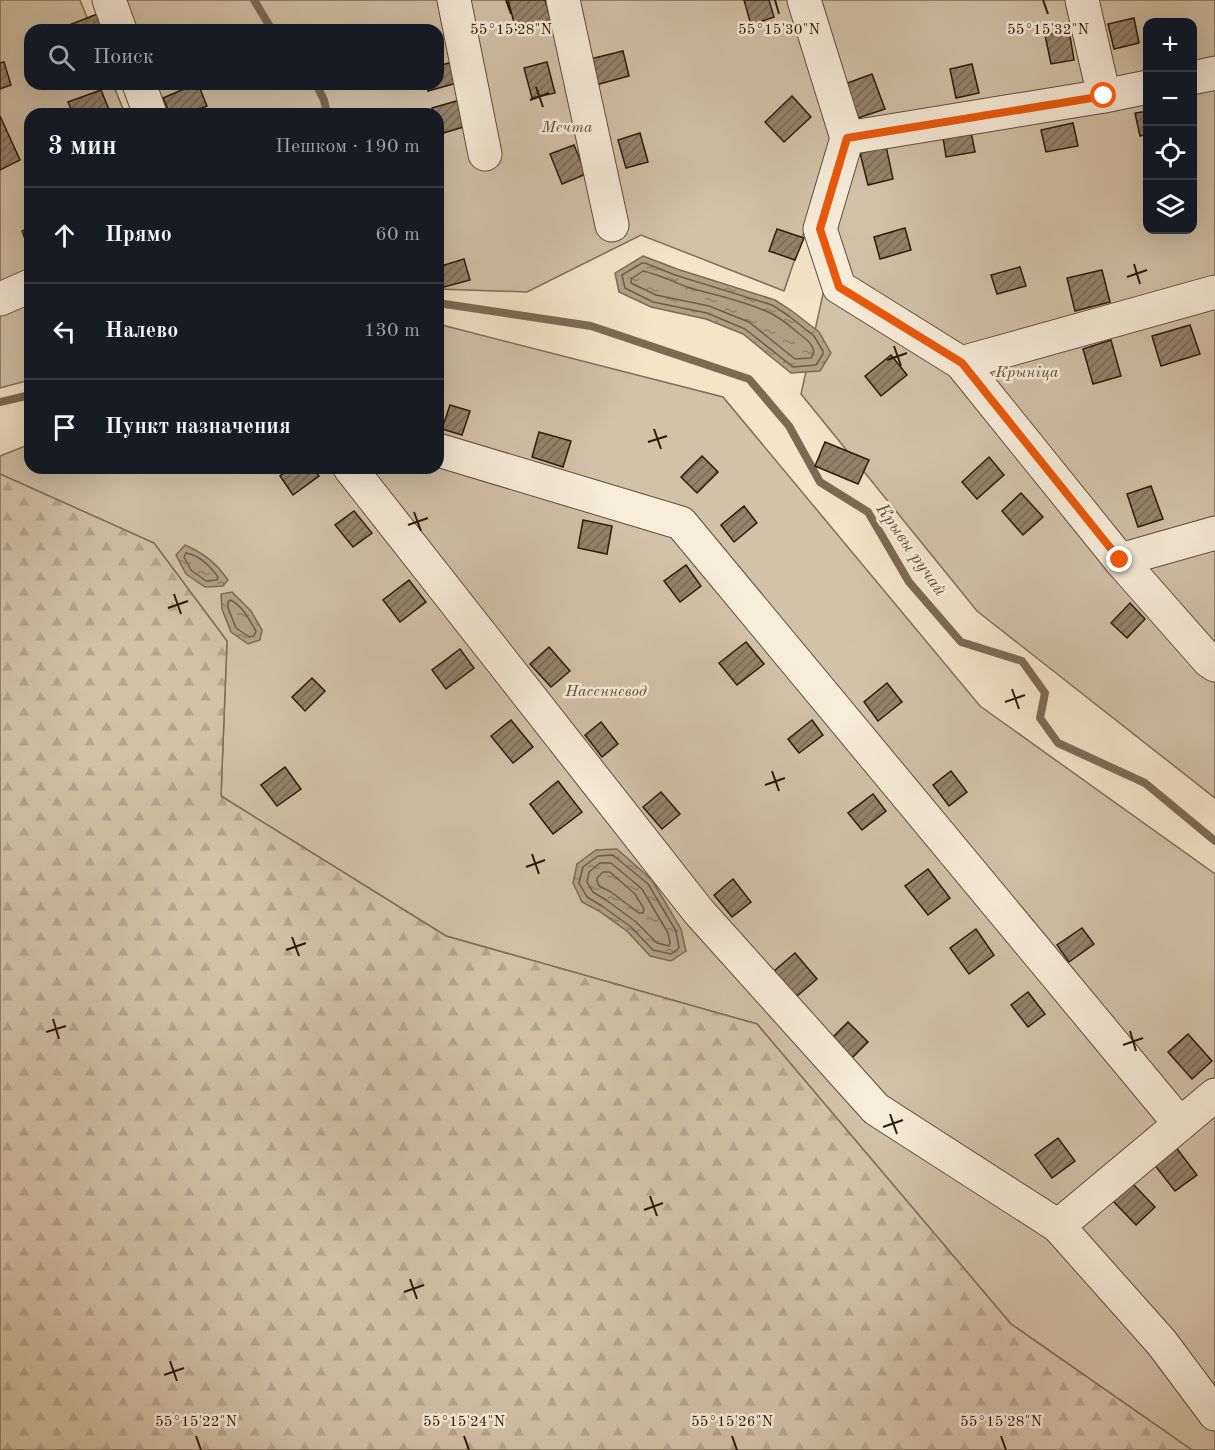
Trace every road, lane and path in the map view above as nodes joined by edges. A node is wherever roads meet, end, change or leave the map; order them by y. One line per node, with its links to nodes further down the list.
1 (109, 0): 6 (street)
2 (454, 0): 14 (street)
3 (563, 0): 15 (street)
4 (804, 0): 13 (street)
5 (1082, 0): 9 (street)
6 (118, 24)
7 (1215, 73): 8 (street)
8 (1197, 77)
9 (1101, 85): 10 (street); 13 (street)
10 (1143, 87)
11 (141, 90): 12 (street)
12 (148, 108)
13 (847, 138): 19 (street)
14 (485, 154)
15 (612, 225)
16 (24, 289): 18 (street)
17 (1215, 292): 19 (street)
18 (0, 299)
19 (962, 363): 23 (street)
20 (444, 452): 26 (street)
21 (355, 474): 27 (street)
22 (1215, 533): 23 (street)
23 (1120, 560): 24 (street)
24 (1215, 665)
25 (1215, 1095): 26 (street)
26 (1180, 1124): 27 (street)
27 (1058, 1226): 28 (street)
28 (1215, 1414)

